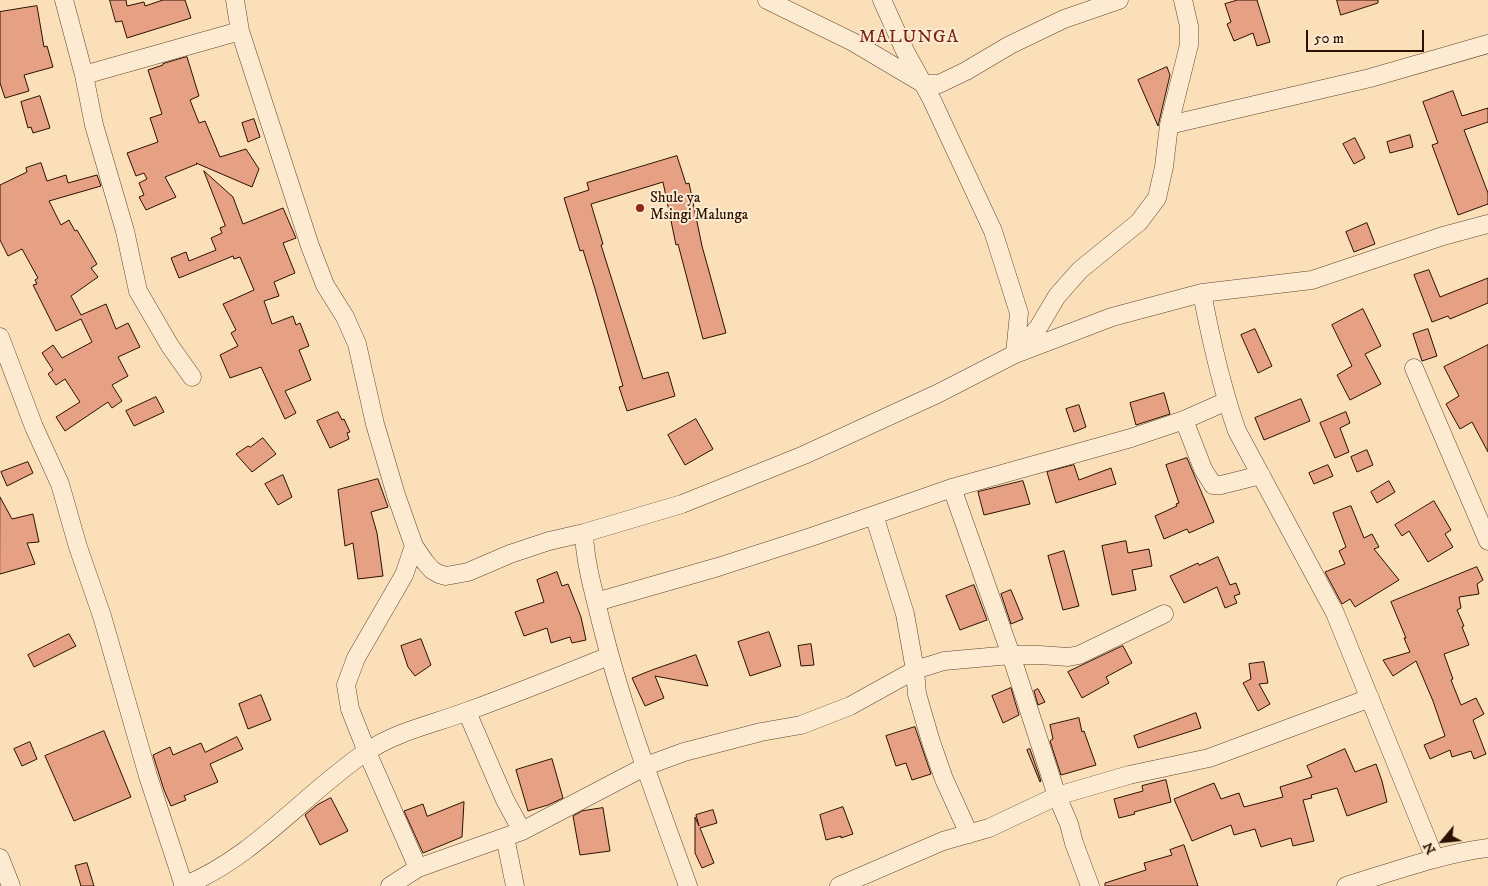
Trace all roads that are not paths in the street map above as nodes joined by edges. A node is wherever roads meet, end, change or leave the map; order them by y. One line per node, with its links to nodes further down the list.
1 (64, 0): 9 (street)
2 (235, 0): 7 (street)
3 (767, 0): 10 (street)
4 (882, 0): 10 (street)
5 (1119, 0): 10 (street)
6 (1183, 0): 11 (street)
7 (240, 31): 9 (street); 25 (street)
8 (1488, 44): 11 (street)
9 (84, 75): 17 (street)
10 (924, 84): 15 (street)
11 (1169, 126): 15 (street)
12 (1488, 224): 13 (street)
13 (1202, 293): 15 (street); 18 (street)
14 (0, 337): 43 (street)
15 (1015, 354): 23 (street)
16 (1414, 368): 24 (street)
17 (192, 377)
18 (1227, 401): 19 (street); 20 (street)
19 (1184, 420): 20 (street); 21 (street)
20 (1261, 475): 31 (street)
21 (952, 488): 22 (street); 28 (street)
22 (874, 515): 26 (street); 30 (street)
23 (584, 533): 25 (street); 26 (street)
24 (1488, 541)
25 (414, 546): 33 (street)
26 (596, 602): 29 (street)
27 (1164, 614): 28 (street)
28 (1011, 655): 30 (street); 35 (street)
29 (609, 656): 32 (street); 34 (street)
30 (915, 670): 34 (street); 37 (street)
31 (1370, 698): 35 (street); 40 (street)
32 (467, 712): 33 (street); 36 (street)
33 (367, 752): 41 (street); 43 (street)
34 (646, 766): 36 (street); 46 (street)
35 (1057, 796): 37 (street); 48 (street)
36 (514, 834): 41 (street); 45 (street)
37 (968, 834): 47 (street)
38 (1488, 848): 40 (street)
39 (0, 858): 42 (street)
40 (1435, 859): 49 (street)
41 (418, 868): 44 (street)
42 (11, 886)
43 (184, 886)
44 (390, 886)
45 (515, 886)
46 (688, 886)
47 (839, 886)
48 (1090, 886)
49 (1346, 886)

